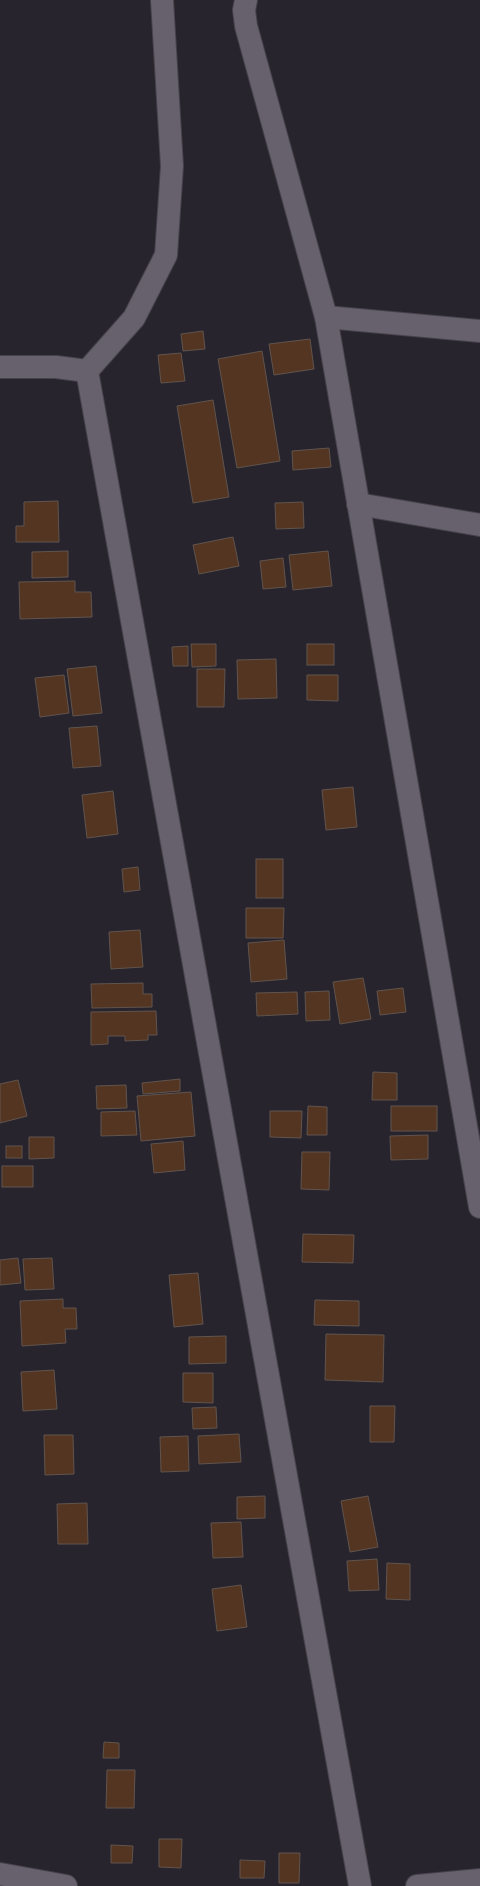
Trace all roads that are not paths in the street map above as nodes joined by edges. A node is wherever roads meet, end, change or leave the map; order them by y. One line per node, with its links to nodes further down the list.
1 (162, 0): 6 (street)
2 (246, 0): 3 (street)
3 (326, 317): 4 (street); 7 (street)
4 (480, 330)
5 (0, 367): 6 (street)
6 (86, 370): 13 (street)
7 (358, 504): 8 (street); 9 (street)
8 (480, 525)
9 (480, 1207)
10 (0, 1874): 12 (street)
11 (480, 1880): 14 (street)
12 (66, 1886)
13 (360, 1886)
14 (417, 1886)

